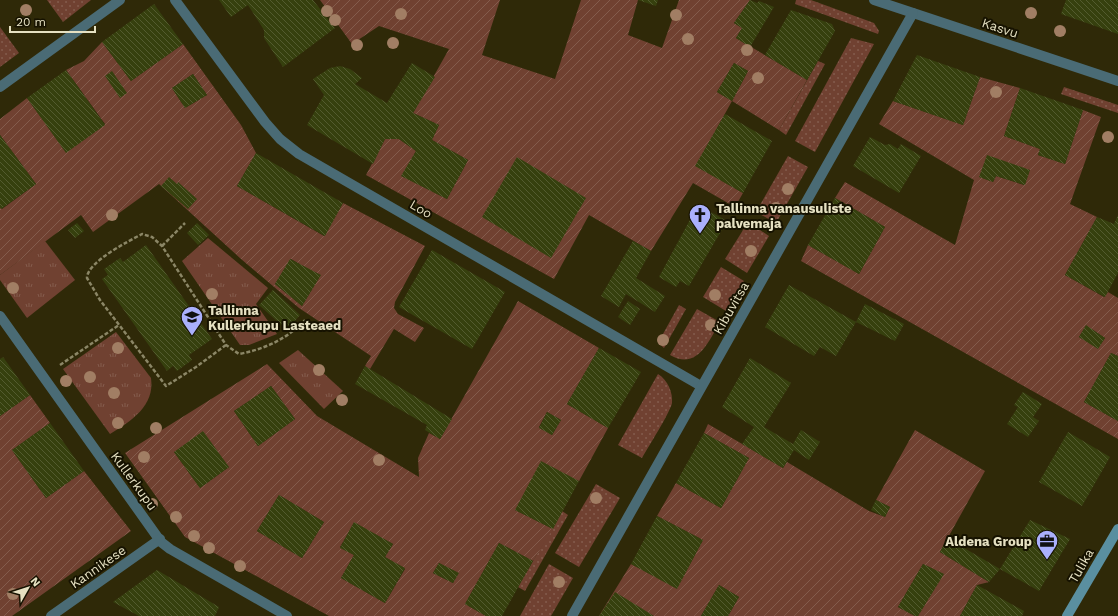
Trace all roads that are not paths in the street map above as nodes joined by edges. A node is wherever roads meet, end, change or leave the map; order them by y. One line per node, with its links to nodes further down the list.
1 (120, 0): 6 (street)
2 (175, 0): 8 (street, Loo)
3 (874, 0): 4 (street, Kasvu)
4 (913, 13): 5 (street, Kasvu); 8 (street, Kibuvitsa)
5 (1118, 81)
6 (0, 87)
7 (0, 316): 10 (street, Kullerkupu)
8 (701, 386): 13 (street, Kibuvitsa)
9 (1118, 529): 14 (main road, Tulika)
10 (160, 539): 11 (street, Kannikese); 12 (street, Kullerkupu)
11 (50, 616)
12 (287, 616)
13 (572, 616)
14 (1067, 616)

